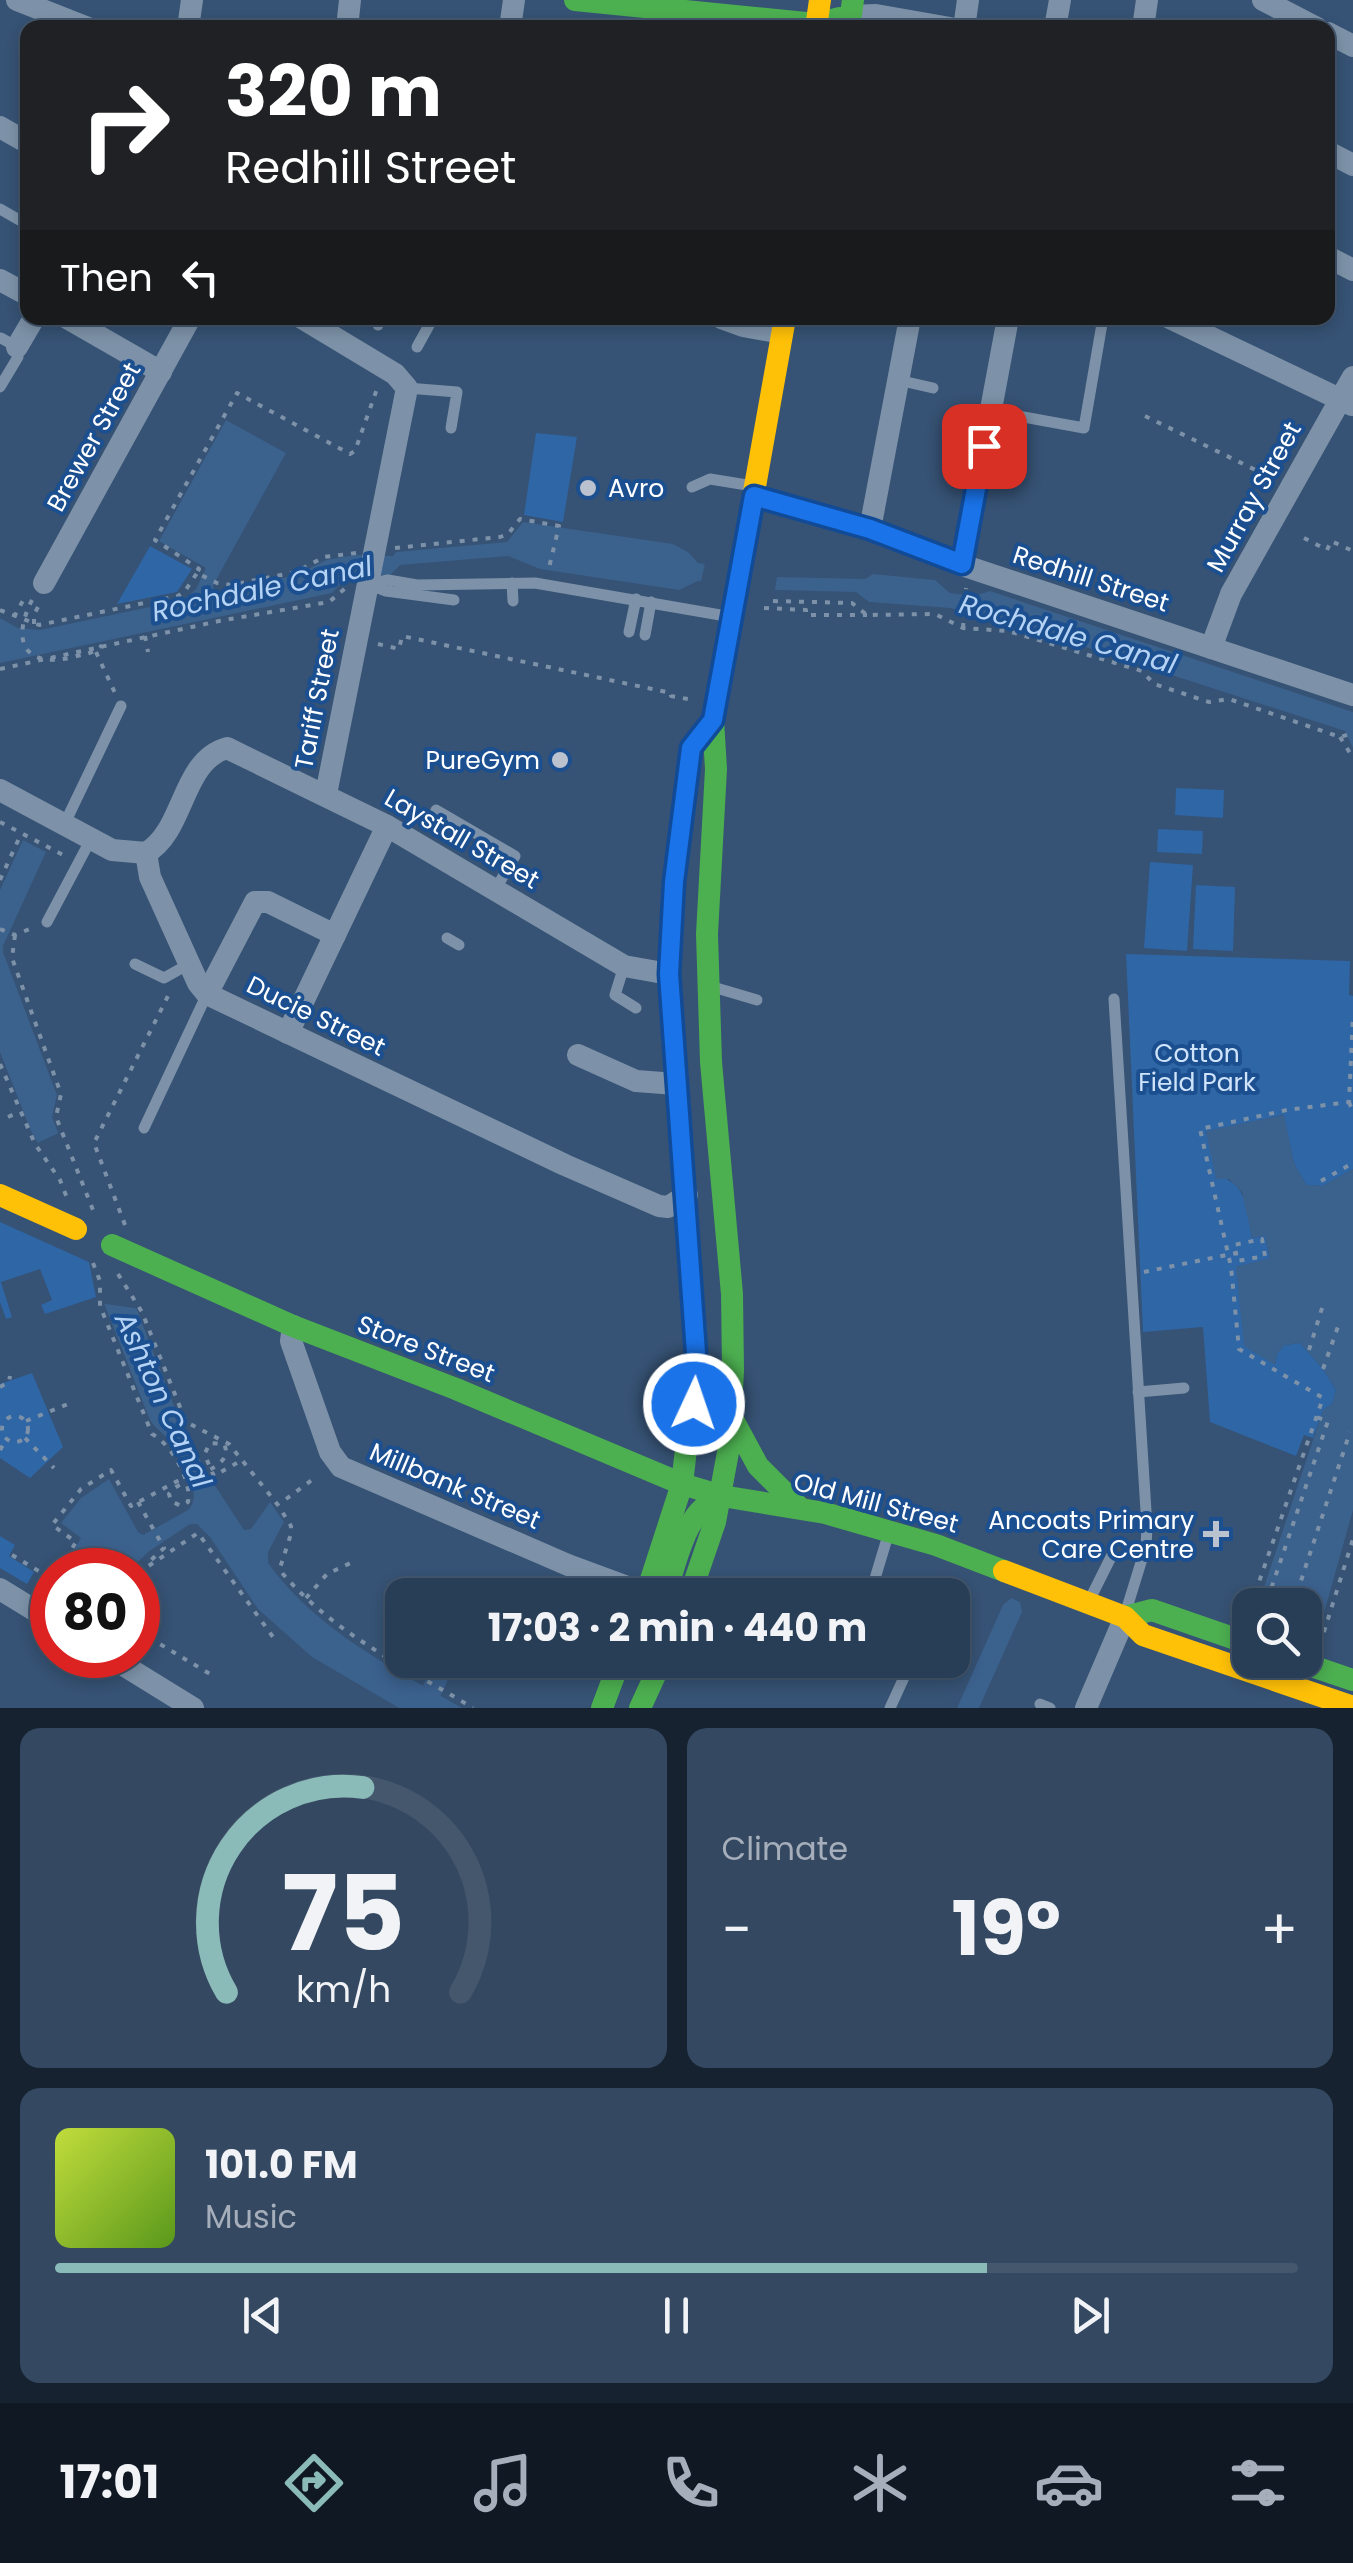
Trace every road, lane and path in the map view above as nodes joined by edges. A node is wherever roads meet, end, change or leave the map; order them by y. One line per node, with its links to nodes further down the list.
1 (17, 0): 7 (street)
2 (575, 0): 5 (main road)
3 (1263, 0): 10 (street)
4 (757, 10): 5 (main road); 8 (main road)
5 (687, 13)
6 (851, 14): 9 (street)
7 (68, 20)
8 (794, 20)
9 (904, 20)
10 (1301, 20)
11 (27, 325): 22 (street)
12 (79, 325): 25 (street)
13 (186, 325): 25 (street, Brewer Street)
14 (314, 325): 24 (street)
15 (428, 325): 23 (lane)
16 (739, 325): 21 (street)
17 (909, 325): 27 (street)
18 (1007, 325): 32 (street)
19 (1102, 325): 32 (lane)
20 (1185, 325): 31 (street)
21 (783, 326): 39 (main road)
22 (9, 343): 28 (lane)
23 (417, 347)
24 (385, 367): 29 (street); 45 (path)
25 (161, 372): 50 (street, Brewer Street)
26 (1353, 377): 31 (street, Murray Street)
27 (898, 380): 30 (lane); 40 (street)
28 (0, 387)
29 (407, 388): 34 (lane); 42 (street, Tariff Street)
30 (933, 388)
31 (1347, 403): 37 (street, Murray Street)
32 (991, 411): 44 (street)
33 (1145, 416): 35 (path)
34 (451, 428)
35 (1204, 444): 36 (path); 37 (path)
36 (1200, 452)
37 (1290, 486): 68 (street, Murray Street)
38 (692, 487): 39 (lane)
39 (755, 491): 40 (street, Redhill Street); 62 (main road)
40 (870, 529): 44 (street, Redhill Street)
41 (1304, 538): 43 (path)
42 (373, 550): 45 (path); 46 (path); 47 (street, Tariff Street)
43 (1353, 552)
44 (962, 564): 68 (street, Redhill Street)
45 (197, 573): 61 (path)
46 (556, 573)
47 (363, 582): 49 (lane); 53 (lane); 66 (path); 81 (street, Tariff Street)
48 (512, 583): 49 (lane); 52 (lane); 55 (lane)
49 (489, 584): 54 (lane)
50 (38, 585): 61 (path); 70 (path)
51 (966, 594): 63 (path)
52 (636, 599): 57 (lane); 64 (lane)
53 (454, 600)
54 (490, 601)
55 (513, 601)
56 (773, 601): 60 (path)
57 (652, 602): 62 (lane); 65 (lane)
58 (764, 608): 60 (path)
59 (0, 610): 61 (path)
60 (867, 614): 63 (path)
61 (14, 617)
62 (732, 617): 76 (main road)
63 (963, 628): 78 (path)
64 (629, 632)
65 (645, 635)
66 (144, 636): 67 (path); 71 (path)
67 (102, 645): 70 (path); 72 (path)
68 (1211, 648): 73 (street, Redhill Street)
69 (399, 649): 74 (path)
70 (96, 652): 75 (path)
71 (148, 652)
72 (0, 668)
73 (1353, 695)
74 (688, 699)
75 (121, 706): 84 (lane)
76 (713, 720): 98 (main road); 100 (main road)
77 (1353, 734): 78 (path)
78 (1341, 736): 79 (path)
79 (1353, 758)
80 (0, 790): 84 (street)
81 (326, 794): 85 (street, Laystall Street); 89 (street, Laystall Street)
82 (436, 810): 91 (lane)
83 (0, 822): 86 (path)
84 (64, 826): 87 (street)
85 (387, 826): 91 (street, Laystall Street); 94 (street)
86 (23, 833): 88 (path); 90 (path)
87 (91, 838): 89 (street); 92 (lane)
88 (52, 848)
89 (146, 854): 99 (street)
90 (0, 880)
91 (495, 890): 97 (street, Laystall Street)
92 (47, 922): 95 (path)
93 (0, 928): 95 (path)
94 (335, 935): 99 (street); 105 (street)
95 (14, 936): 114 (path)
96 (135, 964): 99 (lane)
97 (624, 966): 98 (street, Laystall Street); 103 (lane)
98 (669, 974): 100 (main road); 108 (main road)
99 (198, 978): 105 (street, Ducie Street); 113 (lane); 125 (path)
100 (707, 985): 102 (lane); 119 (main road)
101 (1114, 999): 128 (lane)
102 (757, 1000)
103 (636, 1008)
104 (1353, 1015): 109 (path)
105 (288, 1033): 122 (street, Ducie Street)
106 (578, 1055): 108 (street)
107 (0, 1064): 110 (path)
108 (676, 1084): 122 (main road)
109 (1349, 1102): 111 (path); 116 (path)
110 (20, 1112): 112 (path); 115 (path)
111 (1353, 1112)
112 (8, 1117)
113 (144, 1128)
114 (62, 1132)
115 (35, 1144)
116 (1205, 1154): 117 (path); 127 (path)
117 (1197, 1156)
118 (1353, 1162): 120 (path)
119 (720, 1170): 122 (main road); 142 (main road)
120 (1321, 1181)
121 (0, 1195): 123 (main road)
122 (686, 1196): 155 (main road)
123 (76, 1229)
124 (112, 1244): 125 (main road, Store Street)
125 (136, 1253): 133 (main road, Store Street)
126 (1236, 1253): 126 (path); 127 (path)
127 (1228, 1255): 128 (path); 143 (path)
128 (1131, 1275): 140 (lane)
129 (100, 1303): 153 (path)
130 (1324, 1305): 134 (path)
131 (140, 1309): 151 (path)
132 (1340, 1321): 135 (path)
133 (293, 1326): 155 (main road, Store Street); 169 (street, Millbank Street)
134 (1309, 1350)
135 (1324, 1369)
136 (10, 1376): 138 (path)
137 (662, 1380): 146 (lane)
138 (0, 1387)
139 (1184, 1388): 140 (lane)
140 (1138, 1392): 181 (lane)
141 (68, 1404): 145 (path)
142 (730, 1414): 156 (main road); 159 (main road)
143 (1316, 1417): 175 (path); 176 (path)
144 (2, 1420): 145 (path); 148 (path)
145 (26, 1421): 149 (path)
146 (654, 1421)
147 (1350, 1432): 177 (path)
148 (6, 1438): 149 (path); 150 (path)
149 (24, 1438): 152 (path)
150 (0, 1450)
151 (242, 1460): 153 (path); 158 (path)
152 (54, 1468)
153 (183, 1478): 157 (path)
154 (312, 1480): 158 (path)
155 (682, 1484): 156 (main road, Store Street); 170 (main road)
156 (722, 1496): 159 (main road, Old Mill Street); 171 (main road); 172 (main road)
157 (138, 1502): 162 (path); 163 (path)
158 (282, 1502): 178 (path)
159 (800, 1508): 160 (main road, Old Mill Street)
160 (890, 1531): 173 (lane); 179 (main road, Old Mill Street)
161 (1353, 1539): 182 (path)
162 (73, 1548)
163 (160, 1552)
164 (12, 1555): 168 (path)
165 (160, 1555): 183 (path)
166 (1112, 1555): 179 (lane)
167 (355, 1560): 178 (path)
168 (30, 1565)
169 (602, 1578)
170 (645, 1578)
171 (671, 1578)
172 (698, 1578)
173 (875, 1578)
174 (0, 1588): 180 (street)
175 (1257, 1588)
176 (1271, 1588)
177 (1299, 1588)
178 (306, 1598): 194 (path)
179 (1087, 1604): 181 (main road, Old Mill Street)
180 (30, 1607)
181 (1125, 1616): 184 (main road, Old Mill Street); 193 (main road, Old Mill Street); 198 (street)
182 (1322, 1636)
183 (272, 1637)
184 (1232, 1638)
185 (160, 1653): 192 (path)
186 (1322, 1669): 191 (main road)
187 (160, 1678): 192 (street)
188 (614, 1678): 195 (main road)
189 (654, 1678): 196 (main road)
190 (904, 1678): 197 (lane)
191 (1353, 1680)
192 (204, 1697)
193 (1353, 1707)
194 (473, 1708)
195 (602, 1708)
196 (640, 1708)
197 (890, 1708)
198 (1086, 1708)

